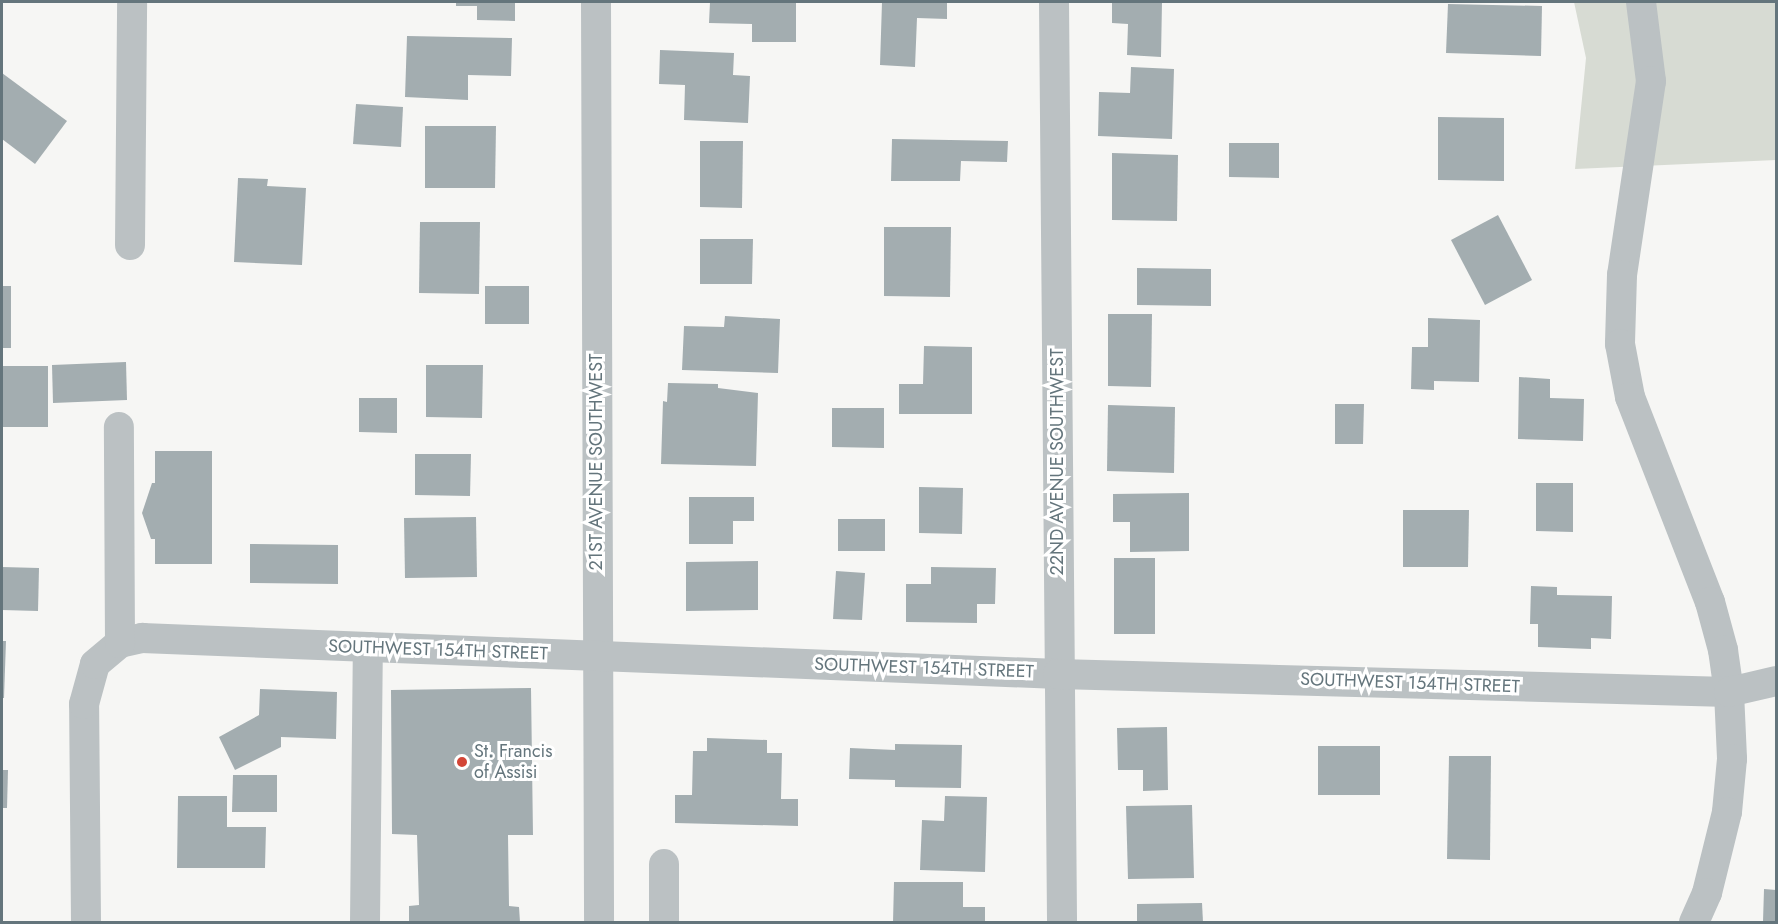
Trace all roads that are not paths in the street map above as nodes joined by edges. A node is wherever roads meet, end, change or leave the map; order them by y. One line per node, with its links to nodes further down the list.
1 (132, 2): 5 (street)
2 (596, 2): 9 (street, 21ST AVENUE SOUTHWEST)
3 (1054, 2): 10 (street, 22ND AVENUE SOUTHWEST)
4 (1641, 2): 12 (street)
5 (130, 245)
6 (119, 427): 7 (street)
7 (120, 644): 8 (street, SOUTHWEST 154TH STREET); 14 (street)
8 (368, 647): 9 (street, SOUTHWEST 154TH STREET); 15 (street)
9 (596, 656): 10 (street, SOUTHWEST 154TH STREET); 16 (street, 21ST AVENUE SOUTHWEST)
10 (1058, 674): 12 (street, SOUTHWEST 154TH STREET); 18 (street, 22ND AVENUE SOUTHWEST)
11 (1776, 681): 12 (street, SOUTHWEST 154TH STREET)
12 (1730, 692): 19 (street)
13 (664, 864): 17 (street)
14 (87, 922)
15 (365, 922)
16 (598, 922)
17 (664, 922)
18 (1062, 922)
19 (1694, 922)

